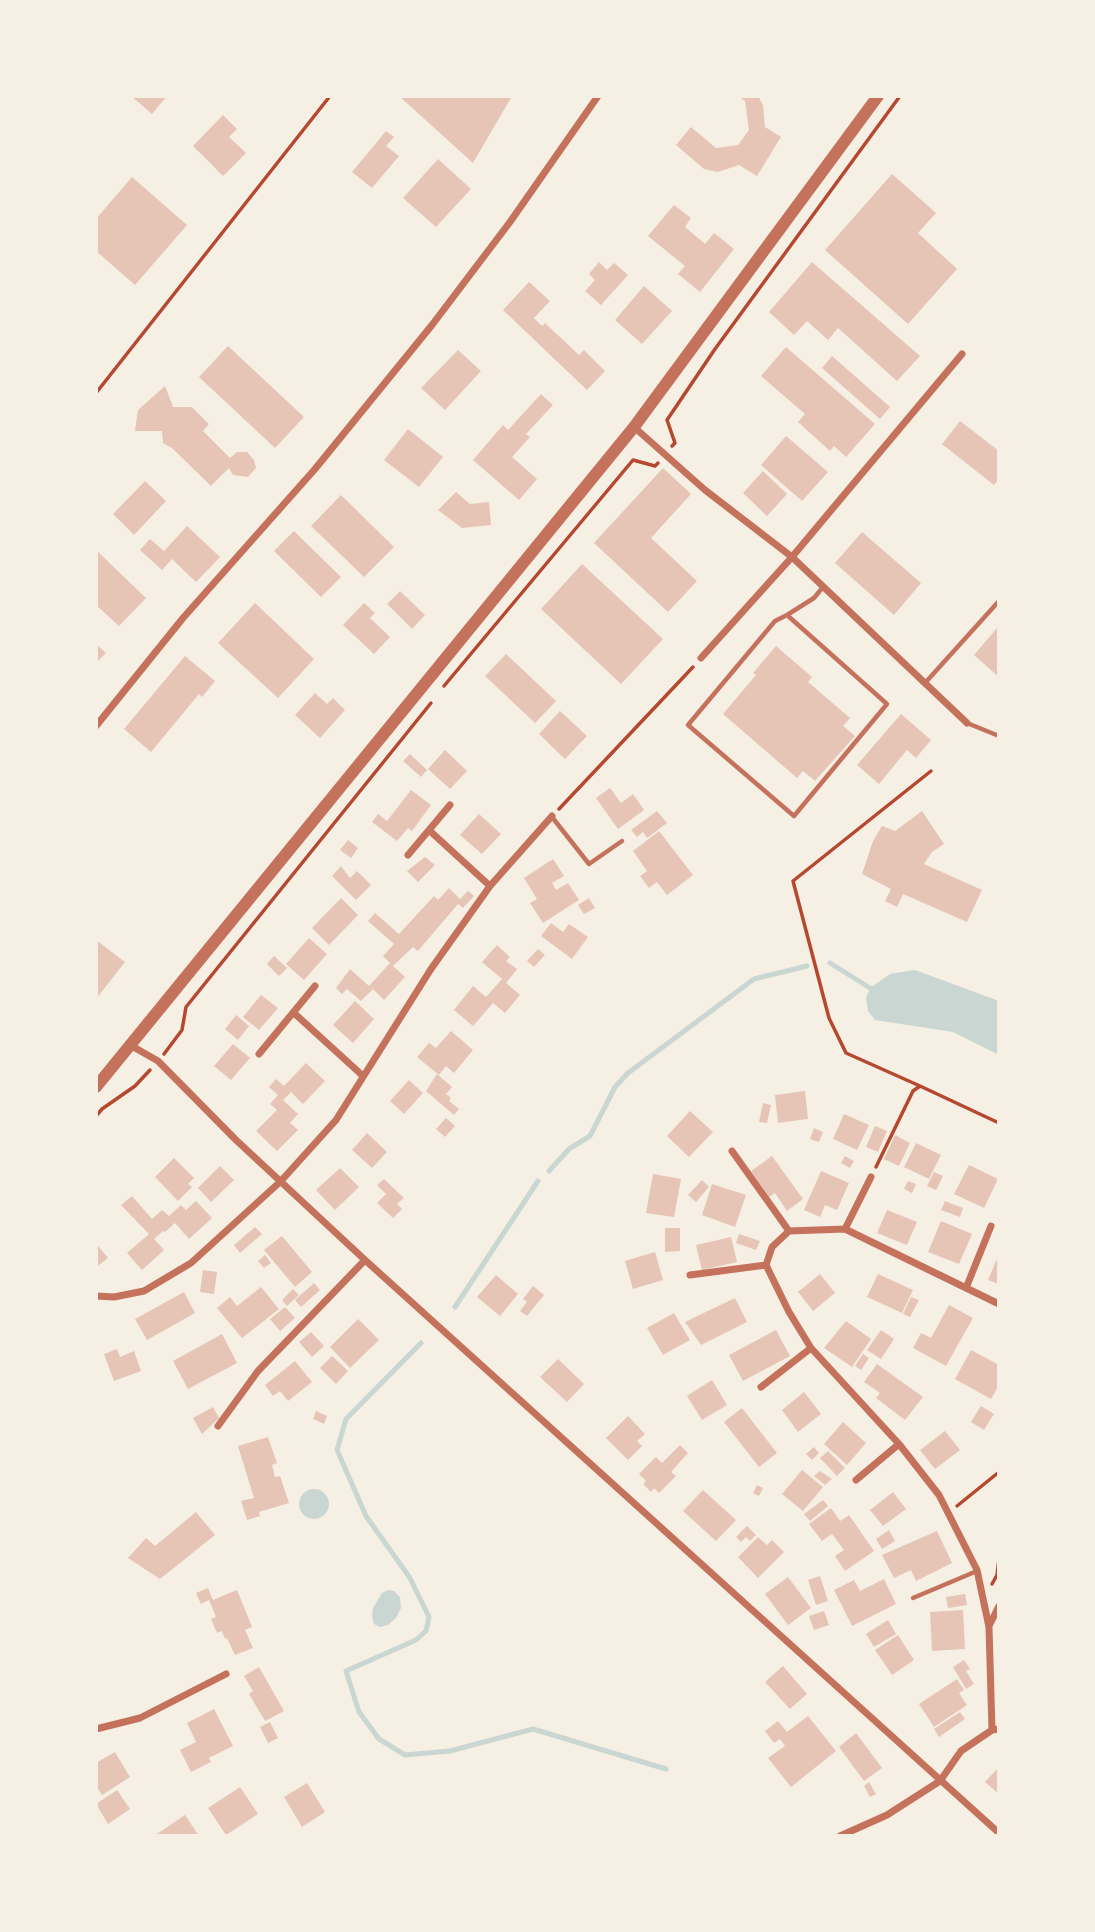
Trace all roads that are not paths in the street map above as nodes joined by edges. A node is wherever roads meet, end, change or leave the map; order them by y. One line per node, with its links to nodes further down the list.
1 (598, 96): 12 (street)
2 (878, 96): 4 (street)
3 (962, 354): 5 (street)
4 (634, 426): 5 (street); 22 (street)
5 (792, 557): 6 (street); 9 (street)
6 (823, 587): 8 (lane); 10 (street)
7 (999, 601): 10 (lane)
8 (786, 615): 8 (lane)
9 (701, 658)
10 (925, 683): 11 (street)
11 (967, 723): 13 (lane)
12 (96, 726)
13 (999, 736)
14 (450, 805): 16 (street)
15 (552, 816): 17 (lane); 19 (street)
16 (430, 831): 18 (street); 19 (street)
17 (622, 841)
18 (408, 855)
19 (489, 886): 24 (street)
20 (315, 986): 21 (street)
21 (293, 1013): 23 (street); 24 (street)
22 (130, 1045): 25 (street); 28 (street)
23 (259, 1054)
24 (363, 1076): 28 (street)
25 (96, 1087)
26 (732, 1151): 31 (street)
27 (871, 1177): 30 (street)
28 (281, 1181): 32 (street); 36 (street)
29 (991, 1226): 35 (street)
30 (845, 1229): 31 (street); 35 (street)
31 (789, 1231): 33 (street)
32 (365, 1260): 40 (street); 50 (street)
33 (766, 1265): 34 (street); 38 (street)
34 (690, 1275)
35 (966, 1288): 37 (street)
36 (96, 1296)
37 (999, 1304)
38 (811, 1348): 39 (street); 41 (street)
39 (761, 1387)
40 (218, 1426)
41 (898, 1444): 42 (street); 43 (street)
42 (856, 1480)
43 (978, 1570): 44 (lane); 46 (street)
44 (913, 1598)
45 (999, 1606): 46 (street)
46 (989, 1627): 49 (street)
47 (226, 1674): 48 (street)
48 (96, 1729)
49 (995, 1729): 50 (street)
50 (940, 1781): 51 (street); 52 (street)
51 (999, 1833)
52 (840, 1836)

